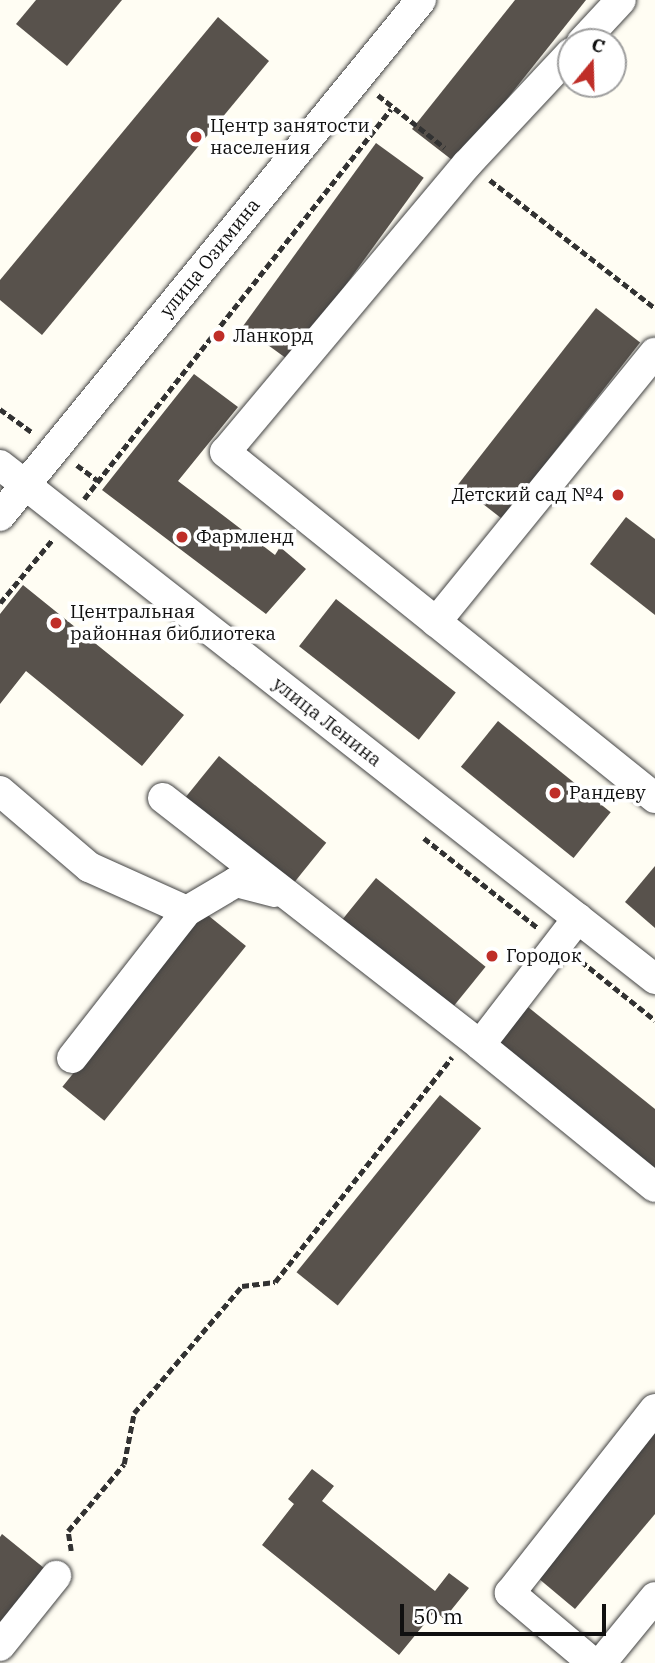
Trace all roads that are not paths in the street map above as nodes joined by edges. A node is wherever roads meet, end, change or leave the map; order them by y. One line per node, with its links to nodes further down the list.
1 (421, 0): 7 (street, улица Озимина)
2 (621, 0): 3 (street)
3 (595, 28)
4 (557, 68): 9 (street)
5 (655, 353): 9 (street)
6 (0, 465): 7 (street, улица Ленина)
7 (25, 485): 8 (street, улица Озимина); 15 (street, улица Ленина)
8 (0, 516)
9 (436, 622): 12 (street)
10 (0, 791): 14 (street)
11 (163, 798): 13 (street)
12 (655, 798)
13 (282, 893): 14 (street); 17 (street)
14 (187, 911): 18 (street)
15 (578, 918): 16 (street, улица Ленина); 17 (street)
16 (655, 979)
17 (475, 1040): 19 (street)
18 (72, 1058)
19 (655, 1187)
20 (655, 1409): 24 (street)
21 (56, 1576): 23 (street)
22 (655, 1597): 25 (street)
23 (0, 1646)
24 (593, 1663)
25 (601, 1663)

